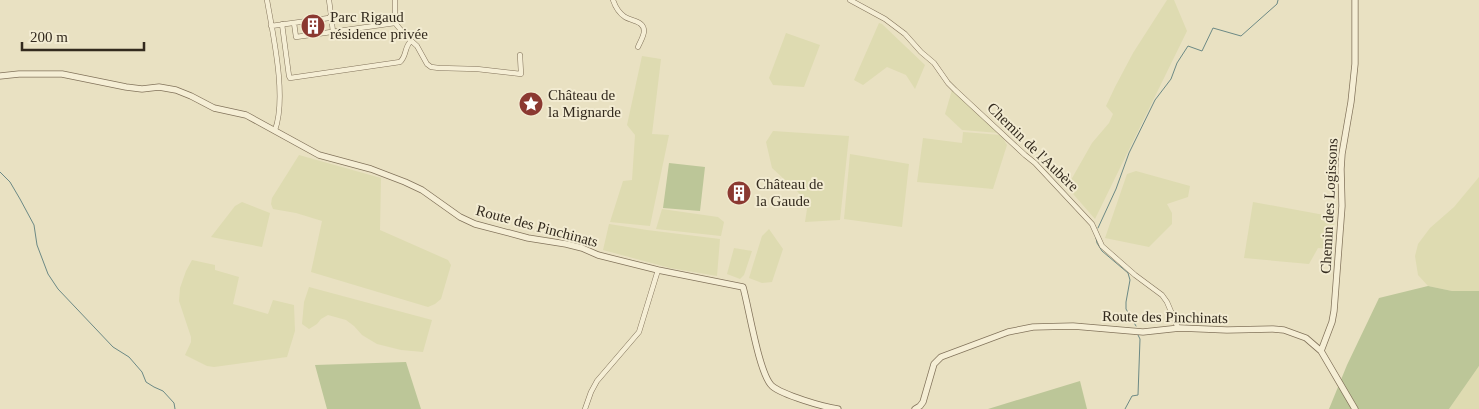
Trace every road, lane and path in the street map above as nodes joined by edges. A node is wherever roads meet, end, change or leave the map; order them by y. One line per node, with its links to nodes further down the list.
1 (267, 0): 11 (street)
2 (329, 0): 7 (street)
3 (395, 0): 9 (street)
4 (613, 0): 14 (street)
5 (850, 0): 19 (street, Chemin de l'Aubère)
6 (1355, 0): 20 (street, Chemin des Logissons)
7 (331, 15): 8 (street); 12 (street)
8 (294, 23): 10 (street); 12 (street)
9 (395, 23): 12 (street); 13 (street)
10 (282, 24): 11 (street); 13 (street)
11 (271, 26): 17 (street)
12 (333, 32)
13 (411, 41): 15 (street)
14 (638, 47)
15 (520, 56)
16 (0, 76): 17 (street, Route des Pinchinats)
17 (275, 130): 18 (street, Route des Pinchinats)
18 (658, 270): 21 (street); 22 (street, Route des Pinchinats)
19 (1178, 328): 20 (street, Route des Pinchinats); 23 (street, Route des Pinchinats)
20 (1321, 351): 24 (street, Route des Pinchinats)
21 (585, 409)
22 (838, 409)
23 (915, 409)
24 (1355, 409)

